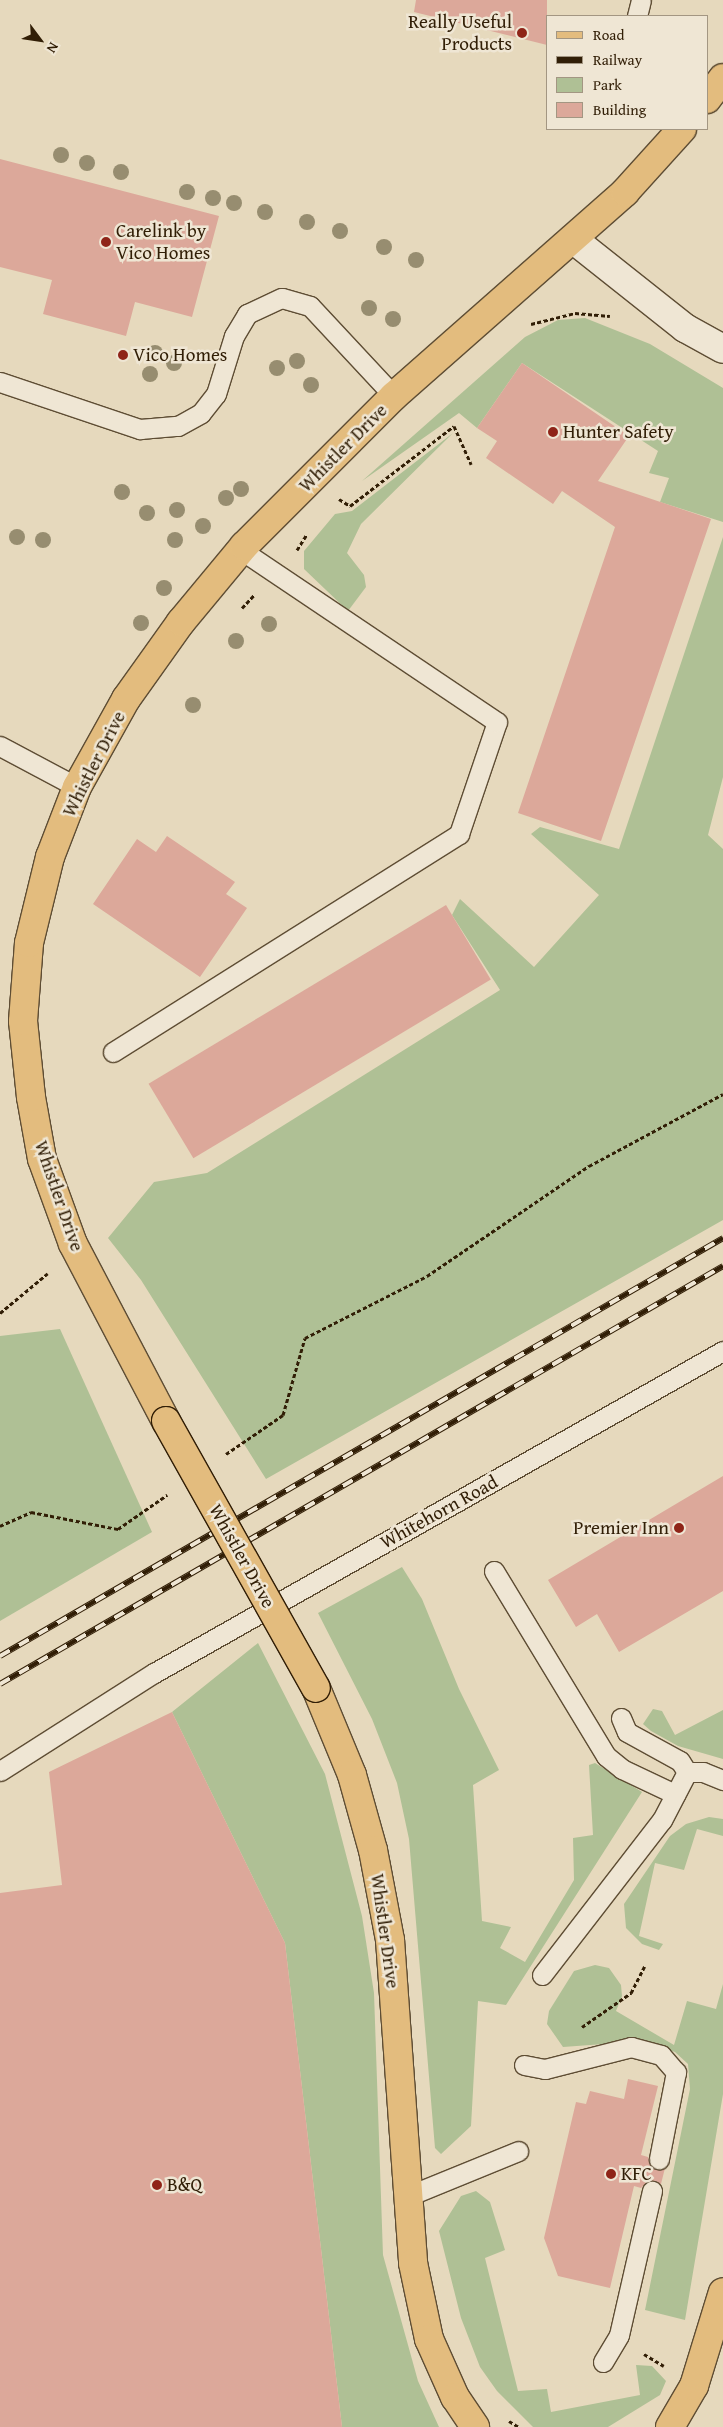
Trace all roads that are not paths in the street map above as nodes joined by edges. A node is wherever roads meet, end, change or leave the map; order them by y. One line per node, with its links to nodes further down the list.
1 (641, 0): 2 (lane)
2 (638, 15)
3 (723, 78): 4 (main road)
4 (708, 98)
5 (681, 130): 6 (main road, Whistler Drive)
6 (574, 240): 7 (street); 9 (main road, Whistler Drive)
7 (723, 349)
8 (0, 382): 9 (lane)
9 (394, 396): 10 (main road, Whistler Drive)
10 (241, 550): 12 (main road, Whistler Drive); 13 (lane)
11 (0, 746): 12 (lane)
12 (78, 787): 26 (main road, Whistler Drive, bridge)
13 (112, 1052)
14 (723, 1351): 17 (lane, Whitehorn Road)
15 (494, 1571): 20 (lane)
16 (622, 1718): 18 (lane)
17 (0, 1771)
18 (687, 1772): 19 (lane); 20 (lane)
19 (723, 1780)
20 (675, 1794): 21 (lane)
21 (542, 1974)
22 (524, 2065): 24 (lane)
23 (518, 2151): 26 (lane)
24 (659, 2159)
25 (652, 2191): 28 (lane)
26 (408, 2196): 29 (main road, Whistler Drive)
27 (723, 2292): 30 (main road)
28 (604, 2362)
29 (475, 2427)
30 (670, 2427)

